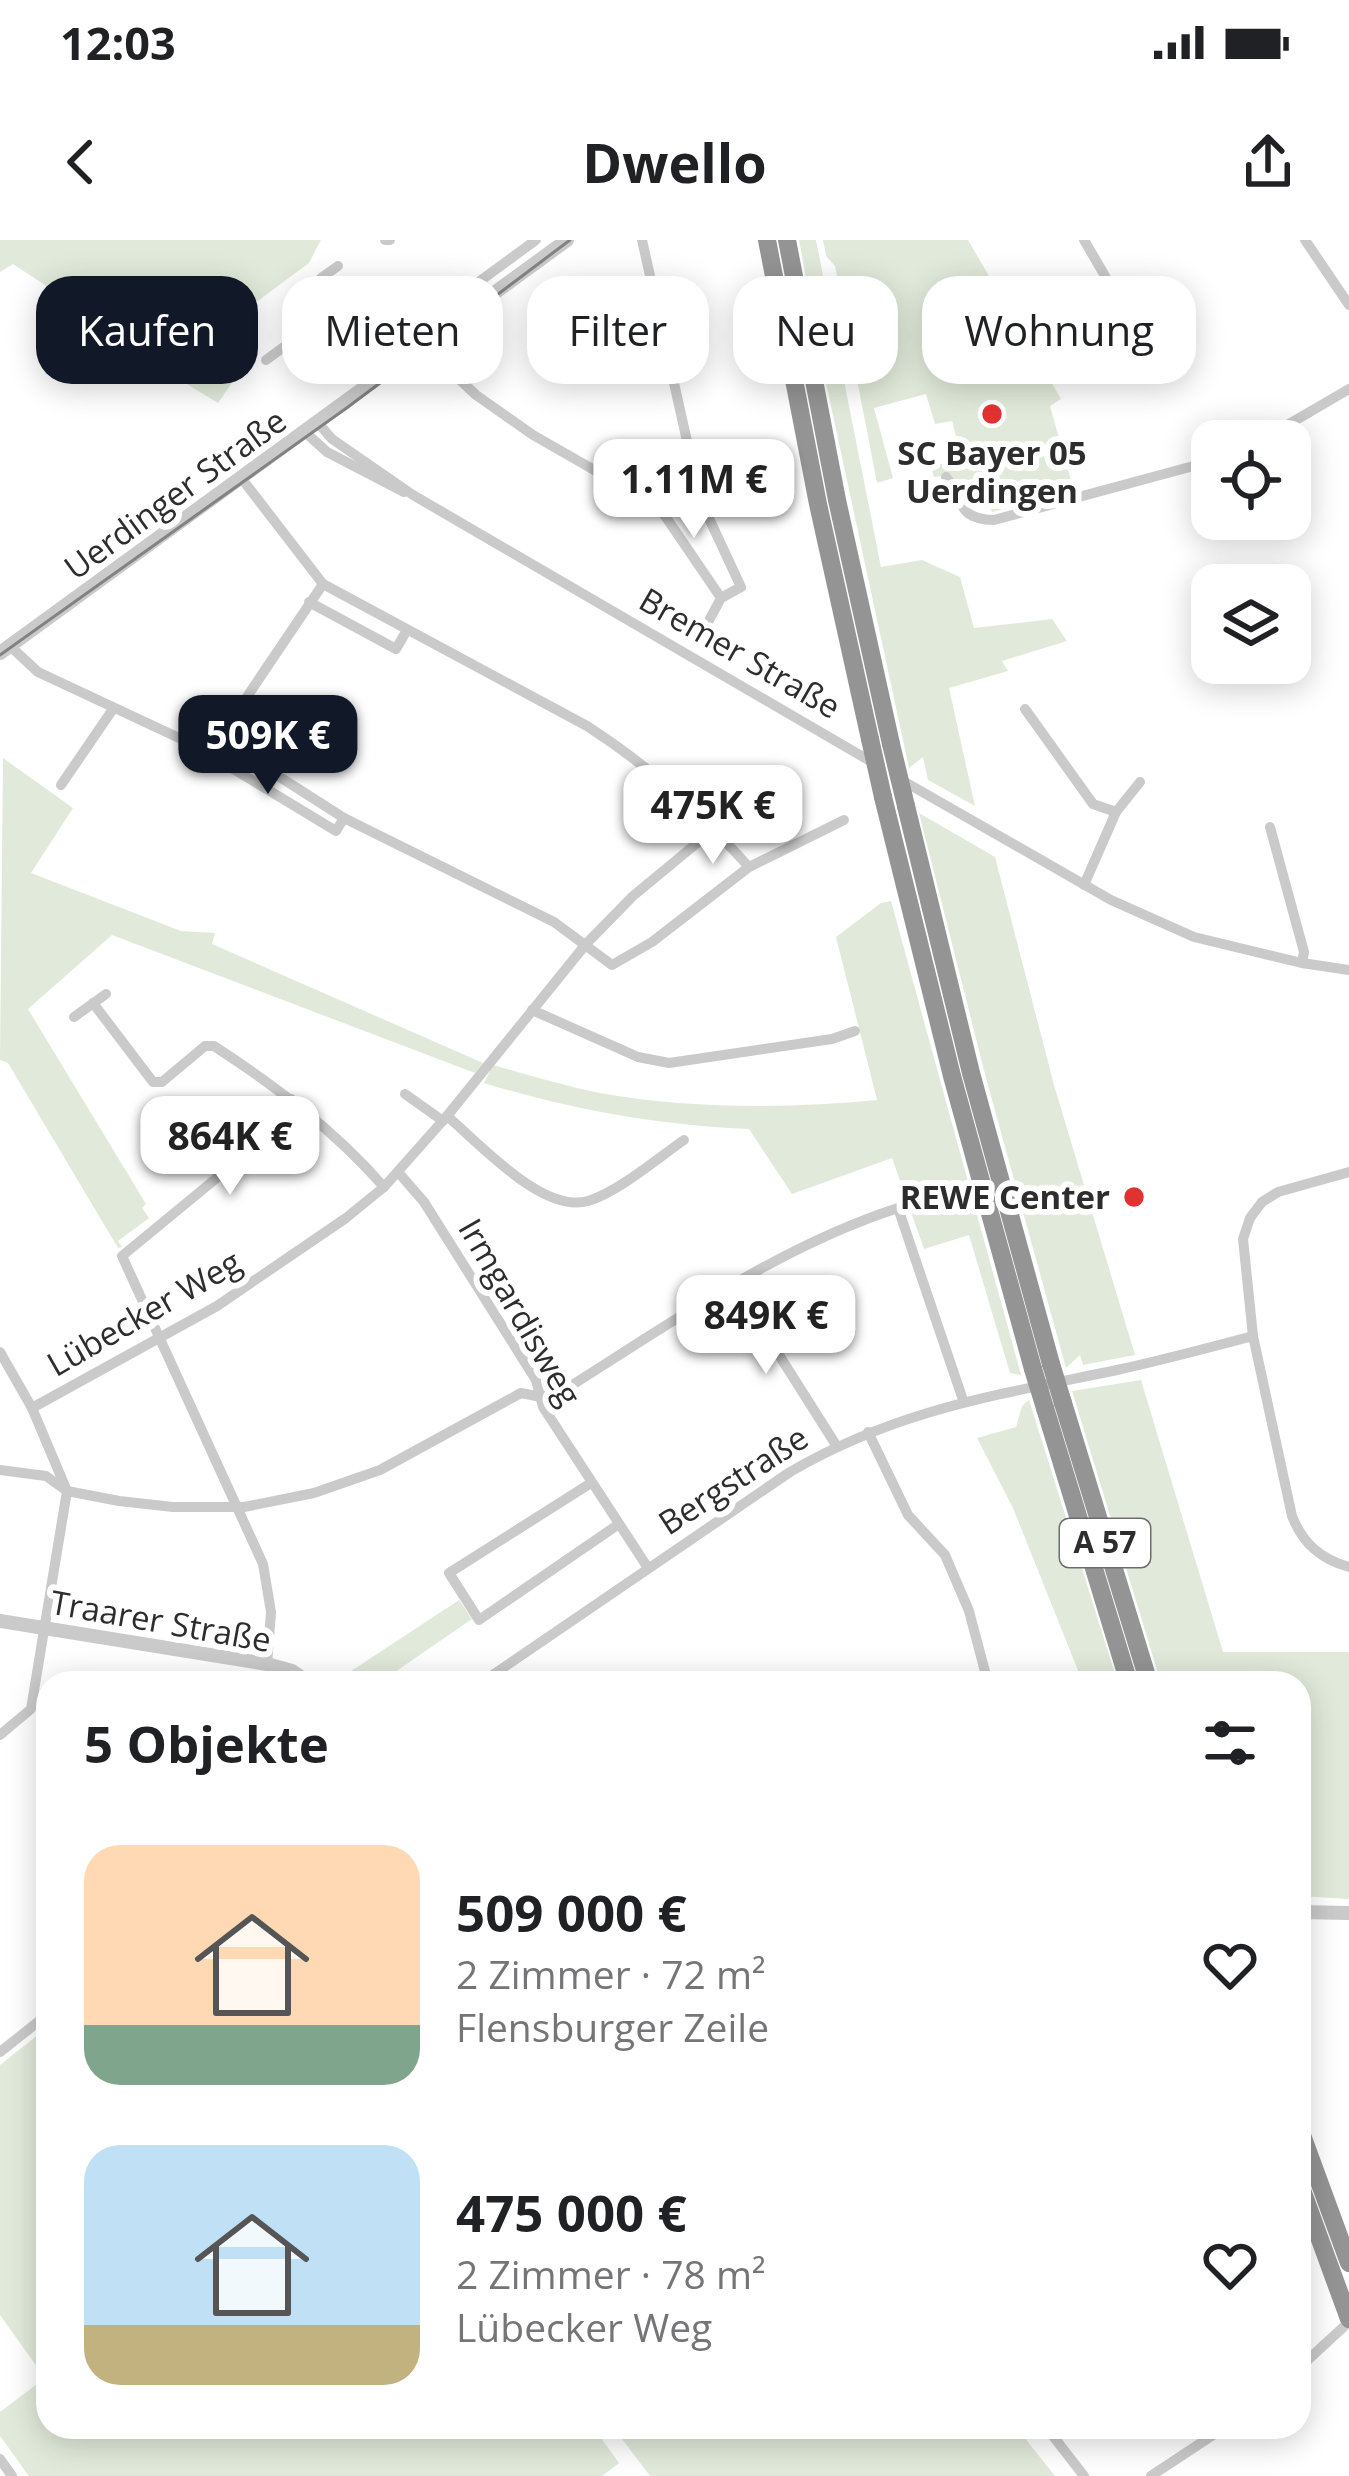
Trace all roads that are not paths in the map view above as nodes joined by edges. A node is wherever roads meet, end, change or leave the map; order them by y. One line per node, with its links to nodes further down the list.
1 (536, 240): 10 (street)
2 (567, 240): 12 (street, Uerdinger Straße)
3 (642, 240): 25 (street)
4 (767, 240): 55 (highway, A 57, bridge)
5 (787, 240): 39 (highway, A 57, bridge)
6 (1084, 240): 11 (street)
7 (1305, 240): 13 (street)
8 (338, 266): 9 (street)
9 (324, 276)
10 (487, 276)
11 (1105, 276)
12 (503, 288)
13 (1349, 305)
14 (282, 348): 15 (street, Uerdinger Straße)
15 (266, 360)
16 (375, 384): 18 (street, Uerdinger Straße)
17 (464, 384): 26 (street)
18 (372, 386): 21 (street, Uerdinger Straße)
19 (1349, 389): 20 (street)
20 (1296, 420)
21 (313, 428): 24 (street, Uerdinger Straße); 39 (street, Bremer Straße)
22 (1191, 467): 23 (street)
23 (946, 477)
24 (242, 479): 27 (street); 32 (street, Uerdinger Straße)
25 (700, 499): 26 (street); 28 (street)
26 (659, 507): 28 (street)
27 (322, 584): 29 (street); 30 (street)
28 (721, 598): 31 (street)
29 (309, 602): 30 (street); 35 (street)
30 (407, 631): 44 (street)
31 (698, 641)
32 (5, 650): 33 (street)
33 (113, 709): 36 (street); 38 (street)
34 (1025, 709): 40 (street)
35 (217, 736): 36 (street); 41 (street)
36 (209, 754): 41 (street)
37 (1140, 782): 40 (street)
38 (61, 785)
39 (910, 797): 46 (street, Bremer Straße); 55 (highway, A 57)
40 (1116, 812): 46 (street)
41 (344, 818): 47 (street)
42 (844, 820): 45 (street)
43 (1270, 827): 48 (street)
44 (714, 829): 45 (street); 47 (street, Lübecker Weg)
45 (749, 867): 47 (street)
46 (1084, 885): 48 (street, Bremer Straße)
47 (586, 944): 52 (street, Lübecker Weg)
48 (1302, 963): 49 (street, Bremer Straße)
49 (1349, 970)
50 (106, 994): 51 (street)
51 (93, 1004): 53 (street); 57 (street)
52 (532, 1010): 54 (street); 58 (street, Lübecker Weg)
53 (74, 1016)
54 (855, 1031)
55 (961, 1074): 69 (highway, A 57, bridge)
56 (405, 1094): 58 (street)
57 (291, 1100): 62 (street); 65 (street)
58 (445, 1119): 59 (street); 60 (street, Lübecker Weg)
59 (684, 1140)
60 (398, 1172): 62 (street, Lübecker Weg); 67 (street, Irmgardisweg)
61 (1349, 1172): 64 (street)
62 (384, 1187): 65 (street, Lübecker Weg)
63 (734, 1284): 67 (street); 68 (street); 72 (street)
64 (1253, 1336): 68 (street, Bergstraße); 78 (street)
65 (161, 1340): 70 (street, Lübecker Weg); 76 (street)
66 (2, 1358): 70 (street)
67 (541, 1397): 74 (street, Irmgardisweg); 76 (street)
68 (962, 1400): 71 (street, Bergstraße)
69 (1054, 1406): 87 (highway, A 57); 88 (highway, A 57)
70 (32, 1408): 75 (street)
71 (868, 1432): 72 (street, Bergstraße); 86 (street)
72 (836, 1444): 79 (street, Bergstraße)
73 (0, 1470): 75 (street)
74 (591, 1483): 77 (street, Irmgardisweg); 77 (street)
75 (67, 1492): 76 (street); 81 (street)
76 (238, 1507): 82 (street)
77 (619, 1524): 79 (street, Irmgardisweg)
78 (1349, 1567)
79 (648, 1568): 85 (street, Bergstraße)
80 (0, 1621): 81 (street, Traarer Straße)
81 (43, 1628): 82 (street, Traarer Straße); 83 (street)
82 (267, 1664): 84 (street, Traarer Straße)
83 (38, 1671)
84 (292, 1671)
85 (498, 1671)
86 (985, 1671)
87 (1126, 1671)
88 (1145, 1671)
89 (36, 1683): 90 (street)
90 (0, 1736)
91 (1311, 1912): 92 (street)
92 (1349, 1913)
93 (36, 2024): 94 (street)
94 (0, 2052)
95 (1311, 2160): 97 (highway)
96 (1311, 2216): 98 (highway)
97 (1349, 2263)
98 (1349, 2321): 99 (street)
99 (1311, 2357)
100 (1055, 2439): 104 (street)
101 (1207, 2439): 105 (street)
102 (0, 2458): 103 (street)
103 (13, 2476)
104 (1084, 2476)
105 (1151, 2476)

